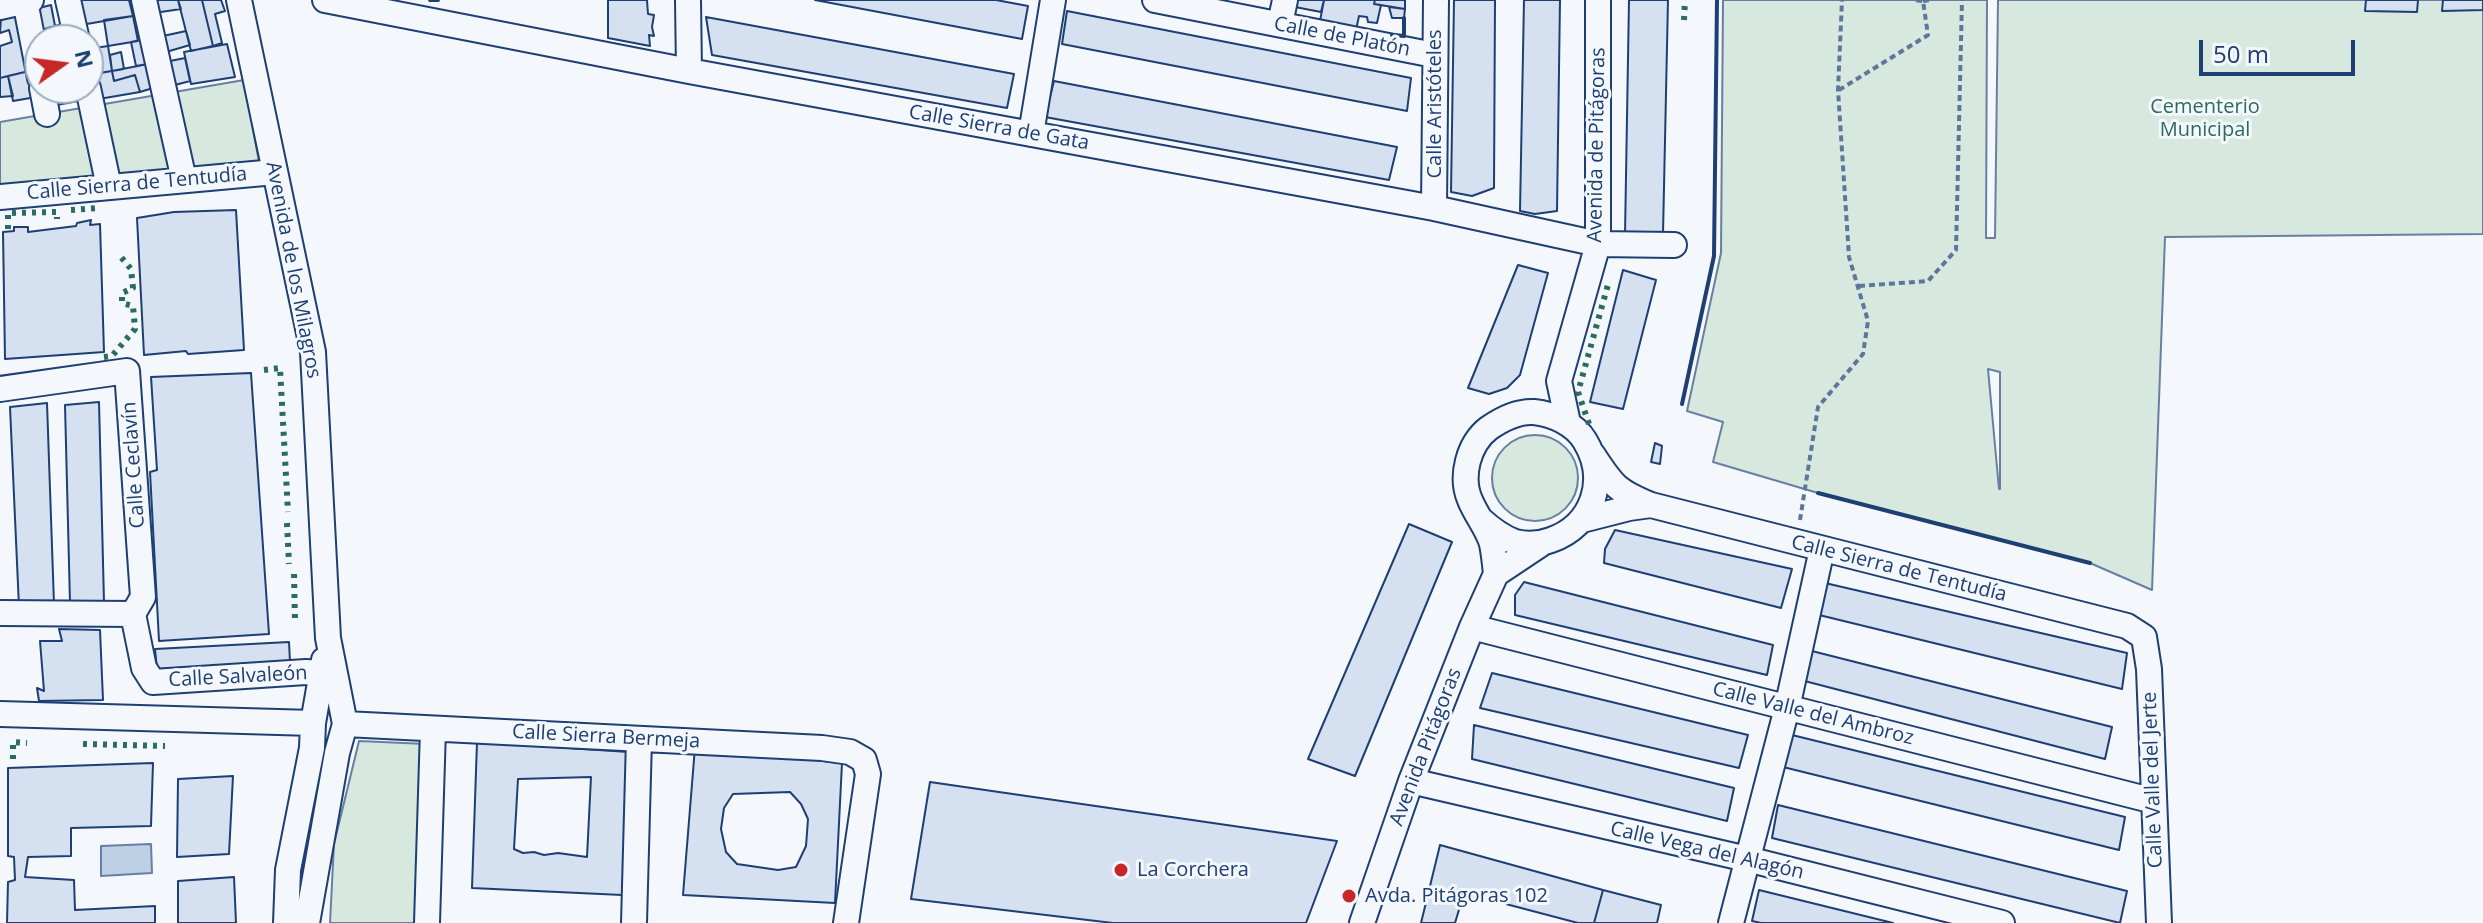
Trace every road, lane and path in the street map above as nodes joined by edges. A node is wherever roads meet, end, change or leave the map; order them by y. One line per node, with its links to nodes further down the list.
1 (68, 0): 19 (street)
2 (144, 0): 29 (street)
3 (325, 0): 22 (street, Calle Sierra de Gata)
4 (688, 0): 22 (street)
5 (1053, 0): 27 (street)
6 (1155, 0): 20 (street, Calle de Platón)
7 (1285, 0): 20 (street)
8 (1436, 0): 21 (street, Calle Aristóteles)
9 (1598, 0): 33 (street, Avenida de Pitágoras)
10 (1842, 0): 23 (path)
11 (1912, 0): 15 (path)
12 (1932, 0): 15 (path)
13 (1962, 0): 35 (path)
14 (28, 1): 17 (street); 18 (street)
15 (1923, 1): 23 (path)
16 (247, 4): 28 (street, Avenida de los Milagros)
17 (0, 7)
18 (32, 24)
19 (73, 24)
20 (1280, 24): 21 (street, Calle de Platón)
21 (1434, 55): 32 (street, Calle Aristóteles)
22 (689, 71): 27 (street, Calle Sierra de Gata)
23 (1838, 90): 35 (path)
24 (45, 104): 26 (street)
25 (91, 104): 30 (street)
26 (47, 114)
27 (1031, 134): 32 (street, Calle Sierra de Gata)
28 (275, 172): 29 (street, Calle Sierra de Tentudía); 52 (street, Avenida de los Milagros)
29 (184, 180): 30 (street, Calle Sierra de Tentudía)
30 (109, 187): 31 (street, Calle Sierra de Tentudía)
31 (0, 197)
32 (1434, 208): 33 (street, Calle Sierra de Gata)
33 (1598, 244): 34 (street, Calle Sierra de Gata); 36 (street, Avenida de Pitágoras)
34 (1674, 245)
35 (1858, 286): 44 (path)
36 (1559, 381): 38 (street); 39 (street, Avenida de Pitágoras)
37 (0, 389): 49 (street, Calle Ceclavín)
38 (1523, 412): 39 (street); 42 (street)
39 (1568, 423): 40 (street)
40 (1593, 455): 41 (street, Calle Sierra de Tentudía); 43 (street)
41 (1651, 505): 43 (street, Calle Sierra de Tentudía); 44 (street, Calle Sierra de Tentudía)
42 (1480, 519): 45 (street); 47 (street)
43 (1582, 520): 45 (street)
44 (1796, 543): 46 (street, Calle Sierra de Tentudía)
45 (1541, 544): 47 (street)
46 (1822, 549): 51 (street, Calle Sierra de Tentudía); 55 (street)
47 (1496, 574): 50 (street, Avenida Pitágoras)
48 (0, 613): 49 (street)
49 (133, 614): 54 (street, Calle Ceclavín)
50 (1472, 627): 55 (street, Calle Valle del Ambroz); 61 (street, Avenida Pitágoras)
51 (2144, 637): 62 (street, Calle Valle del Jerte)
52 (328, 638): 53 (street, Avenida de los Milagros); 58 (street, Avenida de los Milagros)
53 (322, 673): 54 (street, Calle Salvaleón); 57 (street, Avenida de los Milagros)
54 (153, 682)
55 (1787, 708): 62 (street, Calle Valle del Ambroz); 63 (street)
56 (0, 714): 57 (street)
57 (313, 723): 64 (street, Avenida de los Milagros)
58 (345, 724): 59 (street, Calle Sierra Bermeja); 65 (street, Avenida de los Milagros)
59 (433, 729): 60 (street, Calle Sierra Bermeja); 66 (street)
60 (639, 739): 67 (street); 68 (street, Calle Sierra Bermeja)
61 (1411, 781): 63 (street, Calle Vega del Alagón); 69 (street, Avenida Pitágoras)
62 (2154, 801): 72 (street, Calle Valle del Jerte)
63 (1747, 859): 70 (street); 71 (street, Calle Vega del Alagón)
64 (286, 923)
65 (307, 923)
66 (427, 923)
67 (634, 923)
68 (846, 923)
69 (1362, 923)
70 (1731, 923)
71 (2002, 923)
72 (2159, 923)

